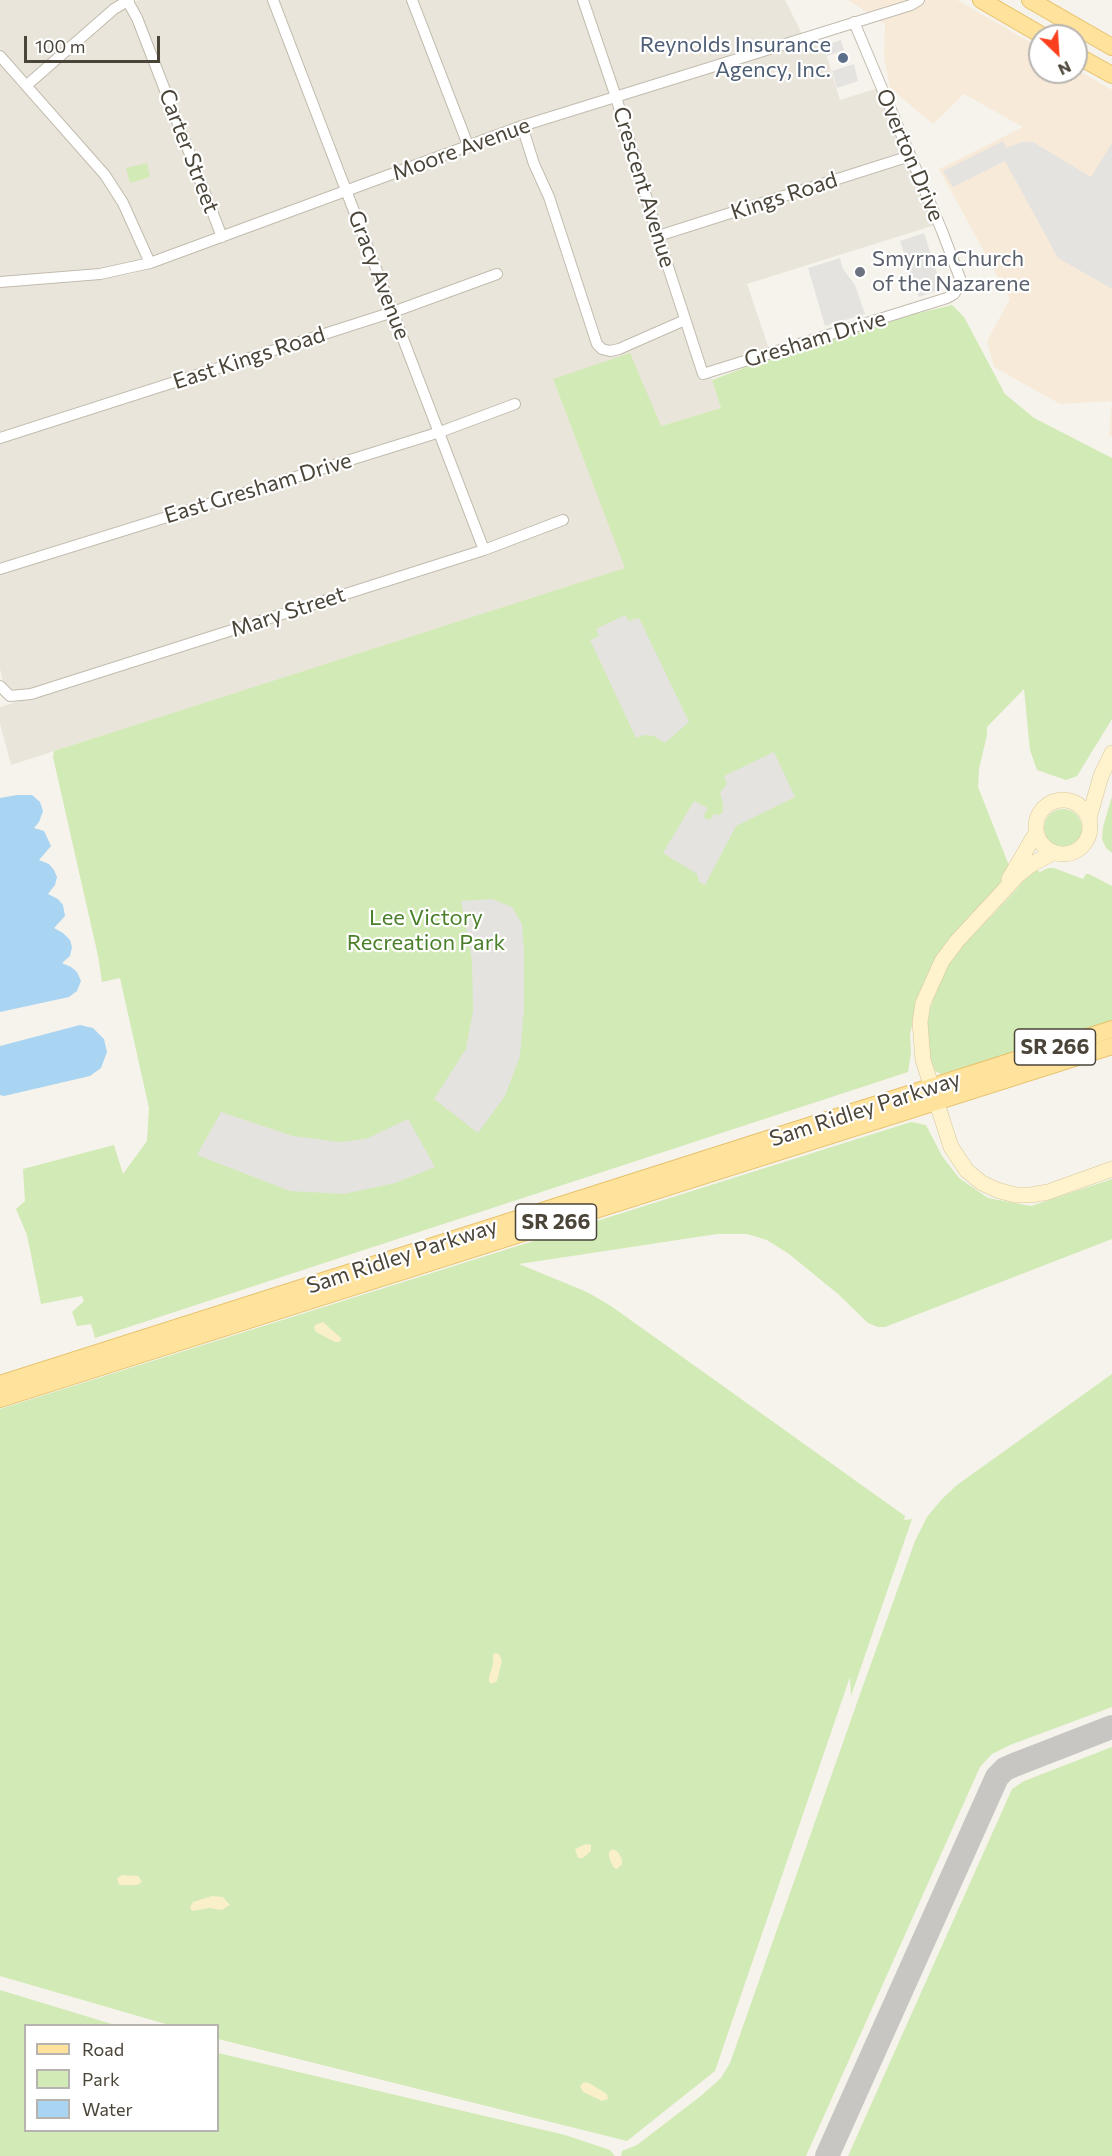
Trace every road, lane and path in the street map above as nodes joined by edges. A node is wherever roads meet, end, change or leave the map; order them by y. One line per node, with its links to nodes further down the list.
1 (128, 0): 14 (street); 21 (street, Carter Street)
2 (273, 0): 19 (street, Gracy Avenue)
3 (412, 0): 17 (street)
4 (583, 0): 15 (street, Crescent Avenue)
5 (919, 0): 8 (street, Moore Avenue)
6 (981, 0): 9 (main road)
7 (1030, 0): 10 (main road)
8 (854, 22): 15 (street, Moore Avenue); 18 (street, Overton Drive)
9 (1028, 27)
10 (1112, 47)
11 (0, 56): 14 (street)
12 (1088, 62): 13 (main road)
13 (1112, 75)
14 (27, 86): 22 (street)
15 (616, 97): 16 (street, Moore Avenue); 20 (street, Crescent Avenue)
16 (522, 126): 17 (street, Moore Avenue); 27 (street)
17 (468, 145): 19 (street, Moore Avenue)
18 (910, 156): 20 (street, Kings Road); 25 (street, Overton Drive)
19 (346, 191): 21 (street, Moore Avenue); 26 (street, Gracy Avenue)
20 (658, 236): 27 (street, Crescent Avenue)
21 (222, 237): 22 (street, Moore Avenue)
22 (150, 263): 24 (street, Moore Avenue)
23 (497, 274): 26 (street, East Kings Road)
24 (0, 282)
25 (958, 289): 28 (street, Gresham Drive)
26 (393, 312): 30 (street, Gracy Avenue); 31 (street, East Kings Road)
27 (685, 320): 28 (street, Crescent Avenue)
28 (703, 374)
29 (515, 404): 30 (street, East Gresham Drive)
30 (440, 432): 33 (street, Gracy Avenue); 34 (street, East Gresham Drive)
31 (0, 438)
32 (563, 520): 33 (street, Mary Street)
33 (484, 550): 35 (street, Mary Street)
34 (0, 569)
35 (0, 686)
36 (1112, 753): 37 (street)
37 (1101, 776): 38 (street); 39 (street)
38 (1073, 802): 39 (street); 40 (street)
39 (1089, 818): 41 (street)
40 (1036, 833): 41 (street); 42 (street)
41 (1053, 853): 42 (street)
42 (1003, 890): 45 (street)
43 (1112, 1029): 45 (main road, Sam Ridley Parkway / SR 266)
44 (1112, 1046): 45 (main road, Sam Ridley Parkway / SR 266)
45 (933, 1095): 46 (street); 47 (main road, Sam Ridley Parkway / SR 266); 48 (main road, Sam Ridley Parkway / SR 266)
46 (1112, 1169)
47 (0, 1384)
48 (0, 1400)

